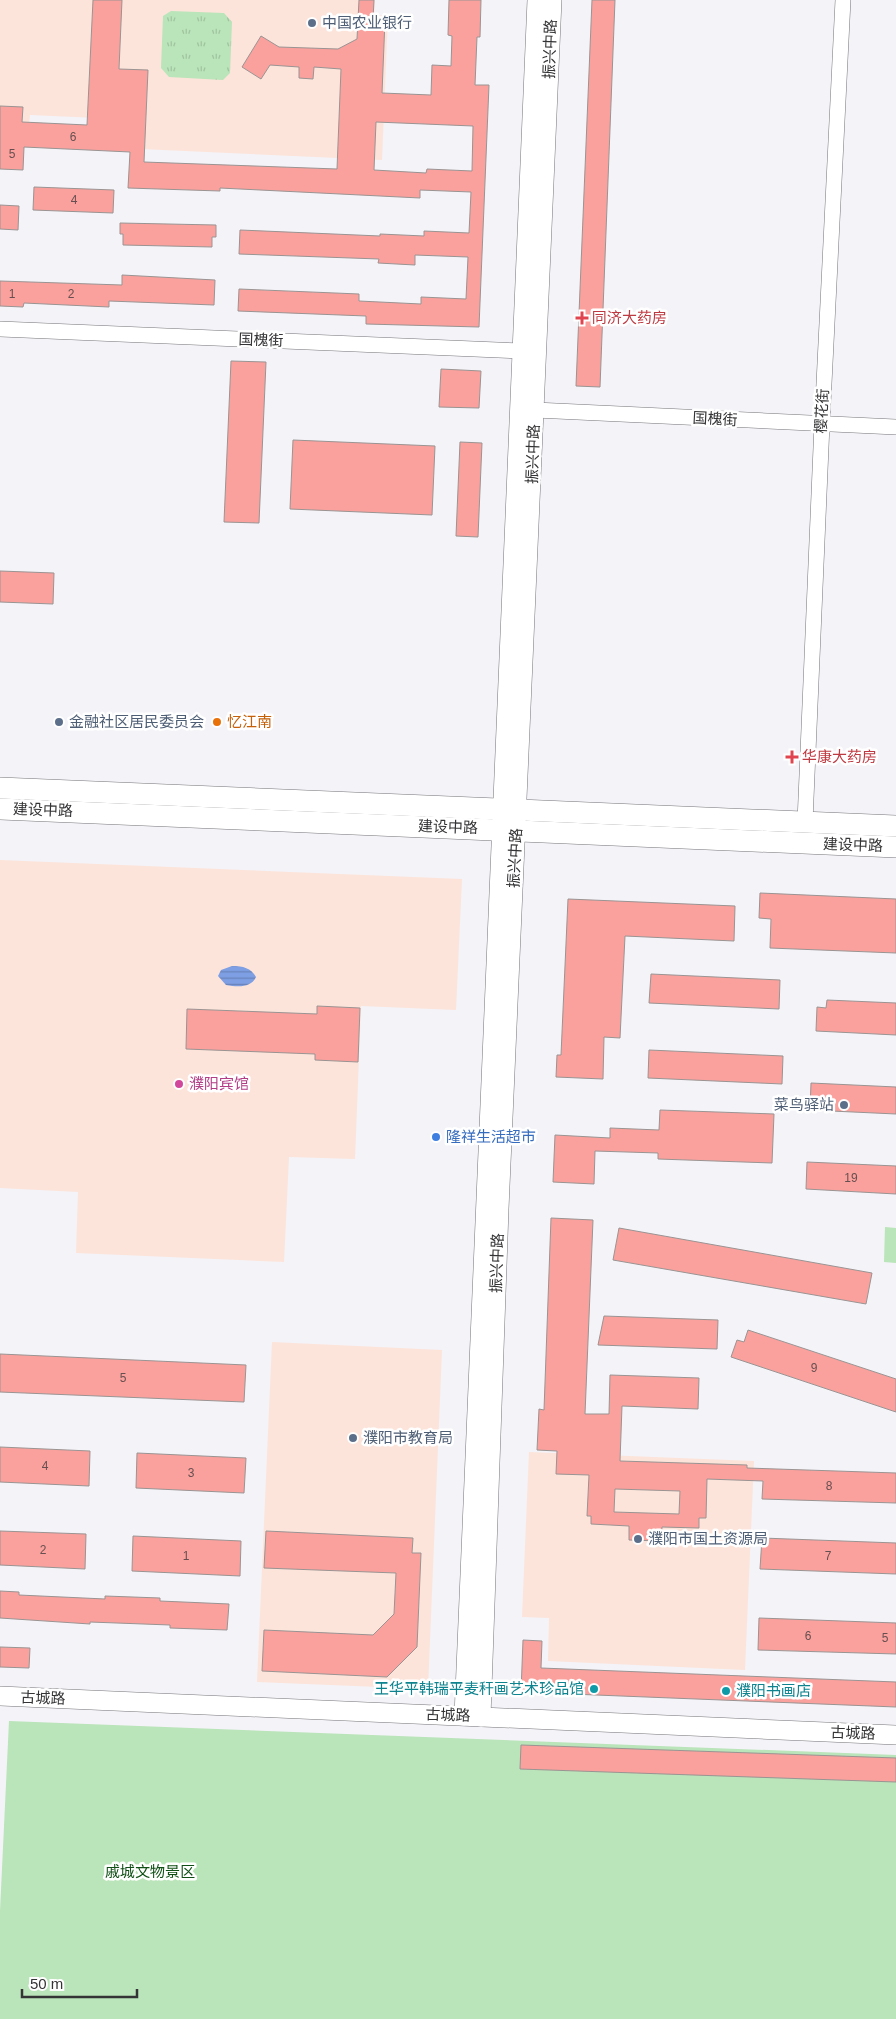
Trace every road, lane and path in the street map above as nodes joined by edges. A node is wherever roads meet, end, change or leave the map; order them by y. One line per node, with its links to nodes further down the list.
1 (537, 0): 5 (street, 振兴中路)
2 (552, 0): 6 (street, 振兴中路)
3 (843, 0): 7 (street, 樱花街)
4 (0, 329): 5 (street, 国槐街)
5 (522, 351): 11 (street, 振兴中路)
6 (535, 410): 7 (street, 国槐街); 11 (street, 振兴中路)
7 (822, 424): 8 (street, 国槐街); 12 (street, 樱花街)
8 (896, 427)
9 (0, 788): 11 (main road, 建设中路)
10 (0, 808): 11 (main road, 建设中路)
11 (510, 820): 12 (main road, 建设中路); 14 (main road, 建设中路); 16 (street, 振兴中路)
12 (805, 822): 13 (main road, 建设中路)
13 (896, 826)
14 (896, 847)
15 (0, 1696): 16 (street, 古城路)
16 (472, 1716): 17 (street, 古城路)
17 (896, 1734)

